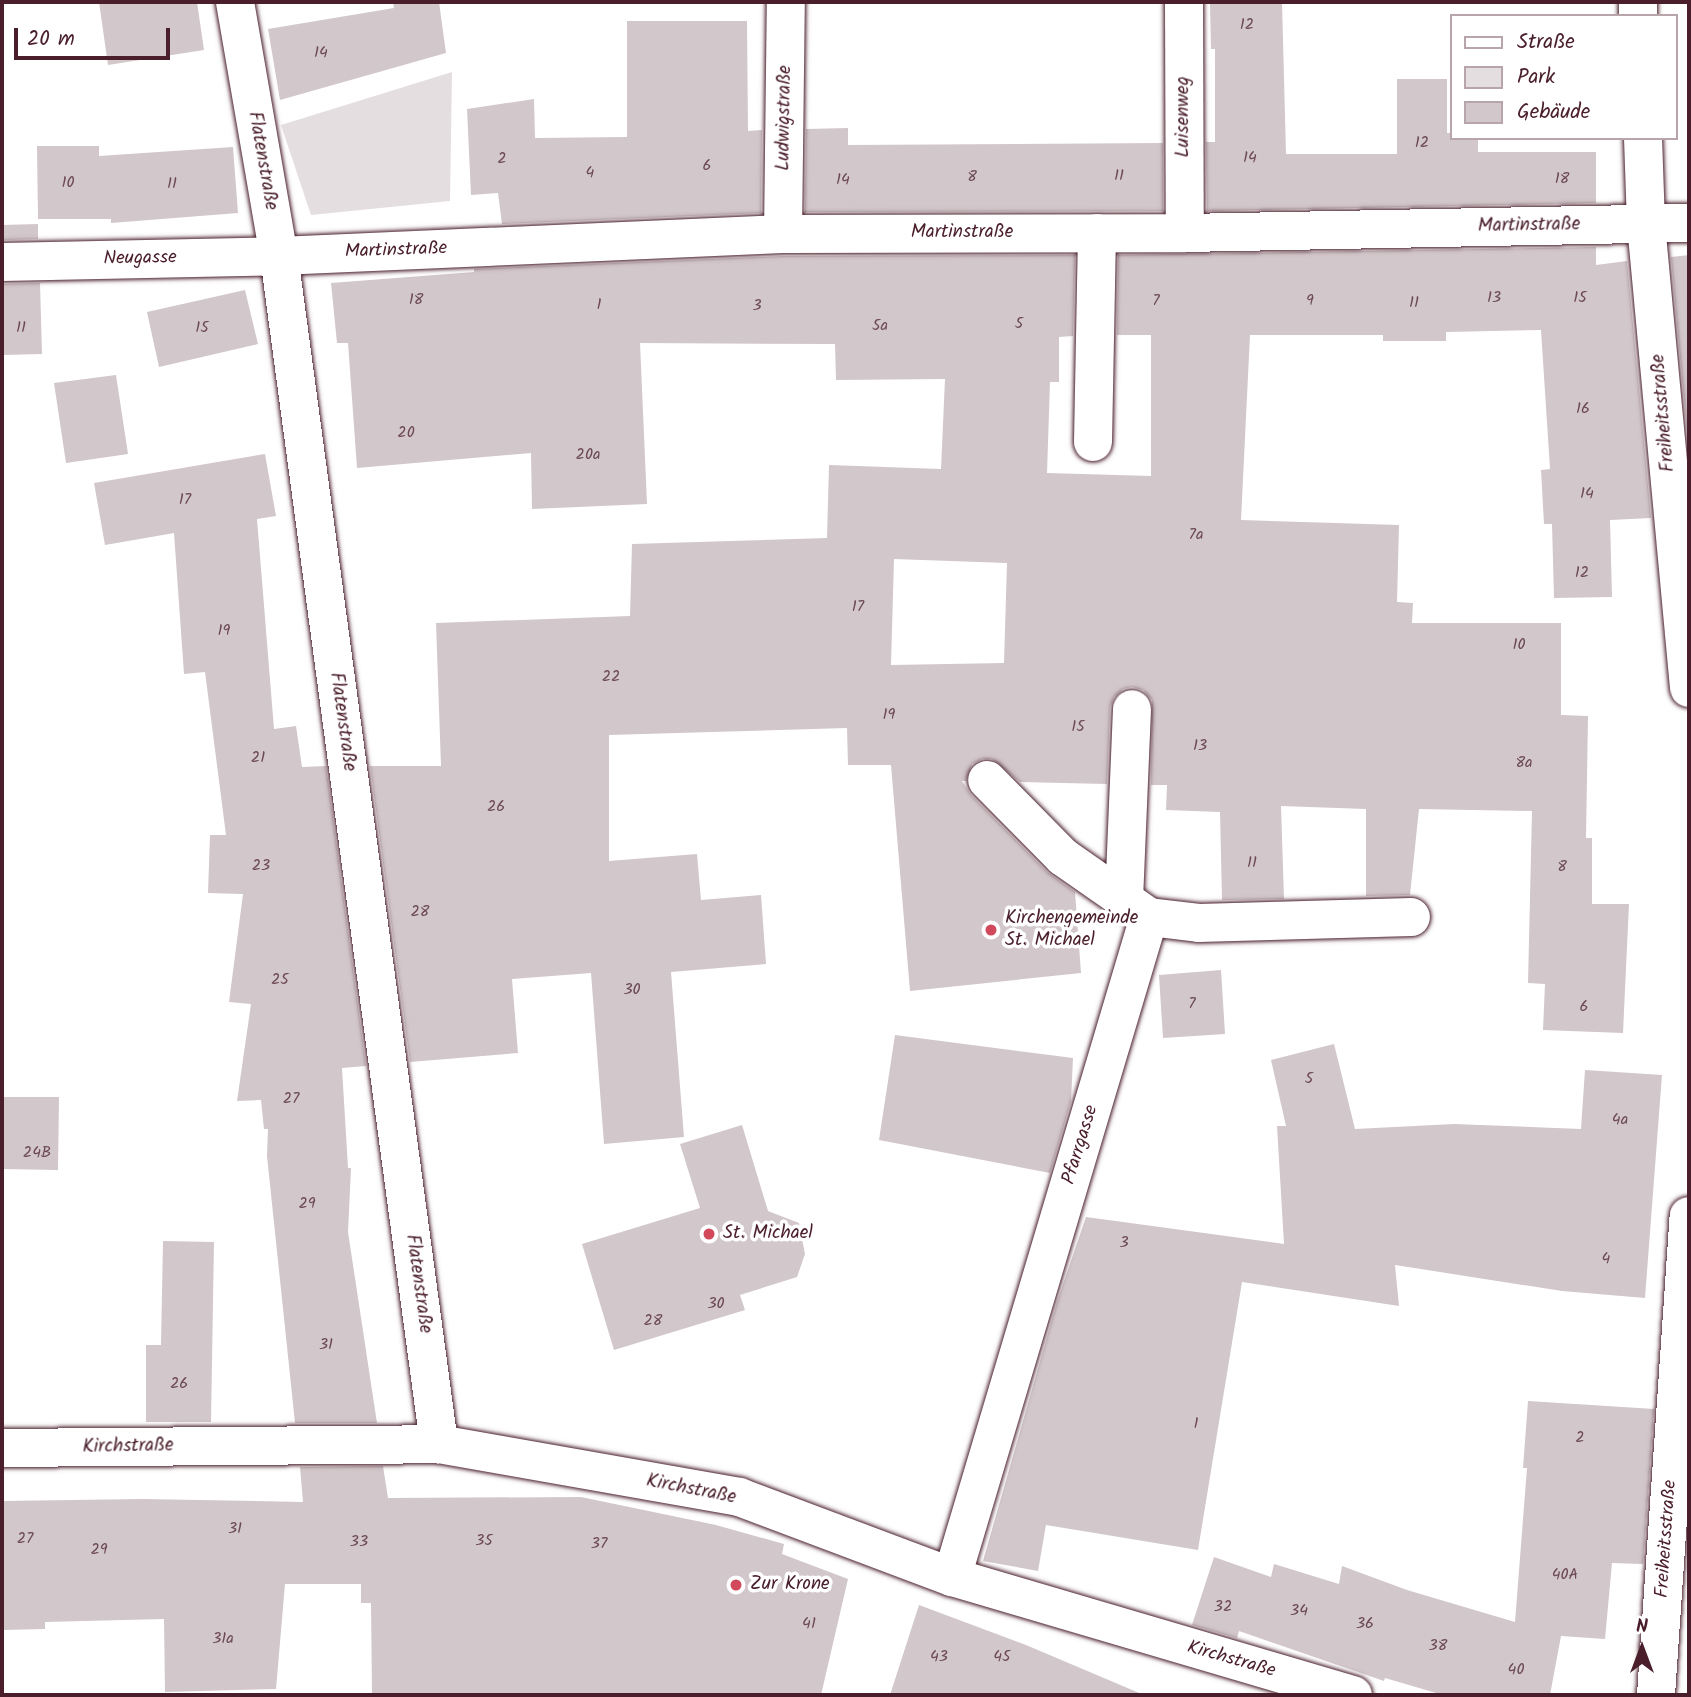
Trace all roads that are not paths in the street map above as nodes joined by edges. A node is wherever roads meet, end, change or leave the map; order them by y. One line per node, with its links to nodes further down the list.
1 (235, 2): 10 (street, Flatenstraße)
2 (786, 2): 9 (street, Ludwigstraße)
3 (1184, 2): 8 (street, Luisenweg)
4 (1643, 140): 6 (street, Freiheitsstraße)
5 (1689, 223): 6 (street, Martinstraße)
6 (1646, 224): 8 (street, Martinstraße); 13 (street, Freiheitsstraße)
7 (1097, 233): 8 (street, Martinstraße); 9 (street, Martinstraße); 12 (street)
8 (1185, 233)
9 (783, 234): 10 (street, Martinstraße)
10 (279, 256): 11 (street, Neugasse); 19 (street, Flatenstraße)
11 (2, 262)
12 (1093, 442)
13 (1689, 688)
14 (1132, 709): 16 (street, Pfarrgasse)
15 (987, 780): 16 (street)
16 (1136, 909): 17 (street); 21 (street, Pfarrgasse)
17 (1411, 917)
18 (1689, 1216): 23 (street, Freiheitsstraße)
19 (439, 1444): 20 (street, Kirchstraße); 21 (street, Kirchstraße)
20 (2, 1448)
21 (952, 1577): 22 (street, Kirchstraße)
22 (1353, 1695)
23 (1656, 1695)

